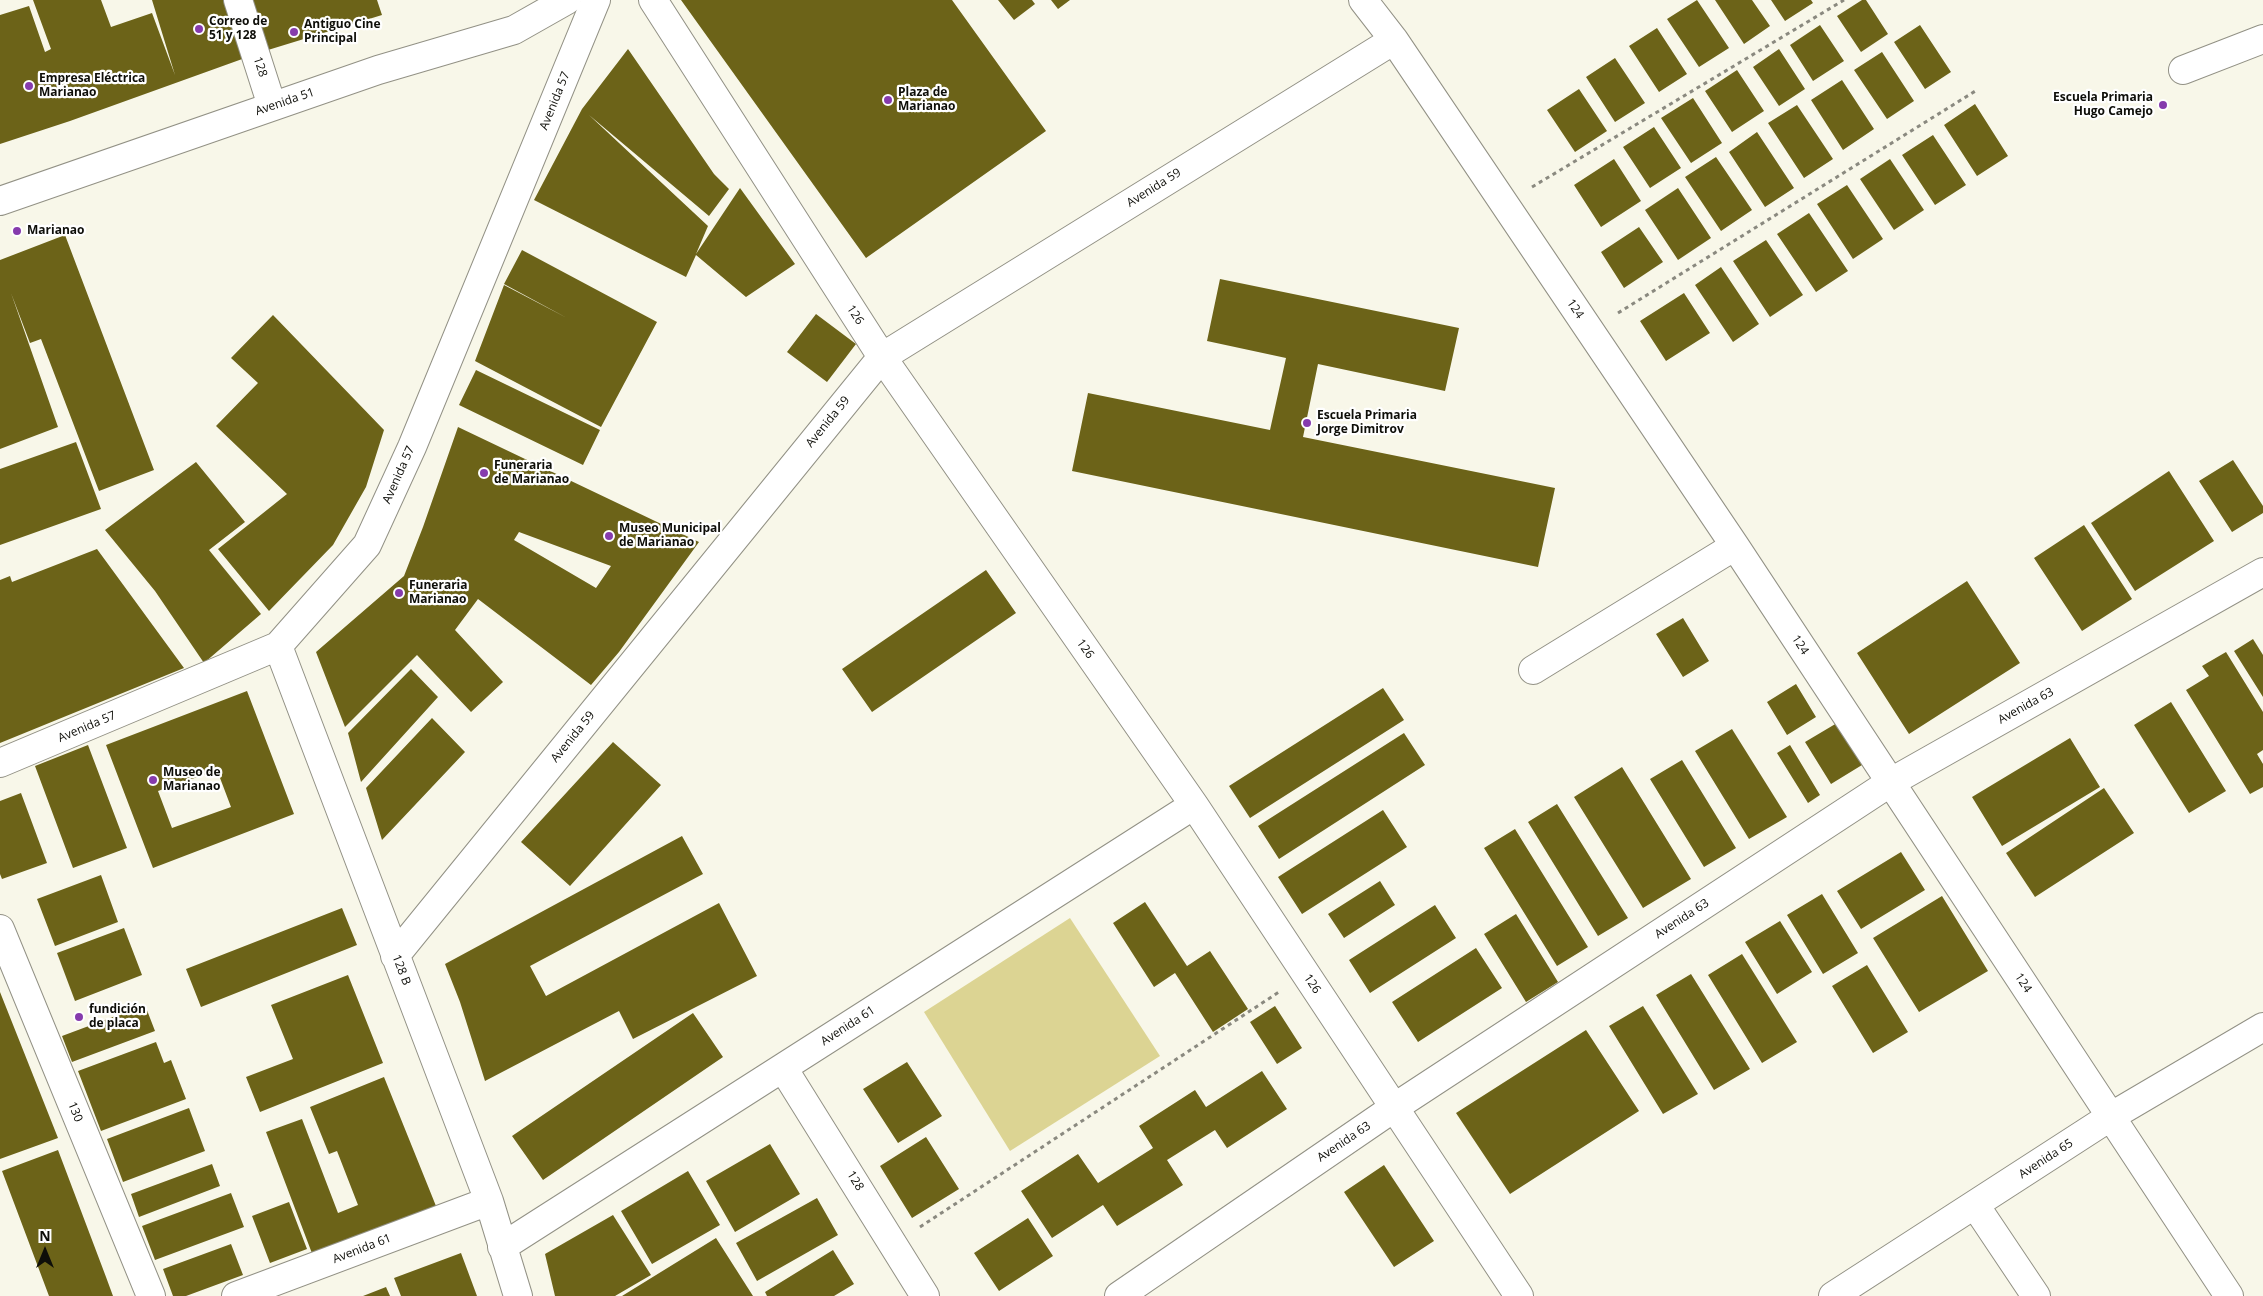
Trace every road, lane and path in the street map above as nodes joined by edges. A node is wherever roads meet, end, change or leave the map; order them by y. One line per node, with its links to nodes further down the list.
1 (238, 0): 11 (street, 128)
2 (567, 0): 11 (street, Avenida 51)
3 (596, 0): 18 (street, Avenida 57)
4 (653, 0): 15 (street, 126)
5 (1363, 0): 8 (street, 124)
6 (1844, 0): 13 (path)
7 (2263, 39): 9 (street)
8 (1394, 40): 13 (street, 124); 15 (street, Avenida 59)
9 (2182, 70)
10 (1977, 90): 14 (path)
11 (272, 106): 12 (street, Avenida 51)
12 (0, 201)
13 (1504, 204): 14 (street, 124)
14 (1589, 331): 16 (street, 124)
15 (882, 356): 22 (street, 126); 24 (street, Avenida 59)
16 (1735, 546): 19 (street); 21 (street, 124)
17 (2263, 572): 21 (street, Avenida 63)
18 (278, 646): 20 (street, Avenida 57); 24 (street, 128 B)
19 (1533, 670)
20 (0, 764)
21 (1891, 782): 28 (street, Avenida 63); 29 (street, 124)
22 (1194, 805): 25 (street, 126); 27 (street, Avenida 61)
23 (0, 929): 34 (street, 130)
24 (396, 956): 30 (street, 128 B)
25 (1306, 974): 28 (street, 126); 32 (path)
26 (2263, 1027): 29 (street, Avenida 65)
27 (783, 1068): 32 (street, 128); 33 (street, Avenida 61)
28 (1395, 1107): 38 (street, Avenida 63); 39 (street, 126)
29 (2110, 1117): 31 (street, Avenida 65); 42 (street, 124)
30 (489, 1201): 33 (street, 128 B); 35 (street, Avenida 61)
31 (1975, 1205): 40 (street, Avenida 65); 41 (street)
32 (894, 1244): 37 (street, 128)
33 (502, 1247): 36 (street, 128 B)
34 (151, 1296)
35 (236, 1296)
36 (518, 1296)
37 (925, 1296)
38 (1119, 1296)
39 (1519, 1296)
40 (1832, 1296)
41 (2036, 1296)
42 (2229, 1296)

